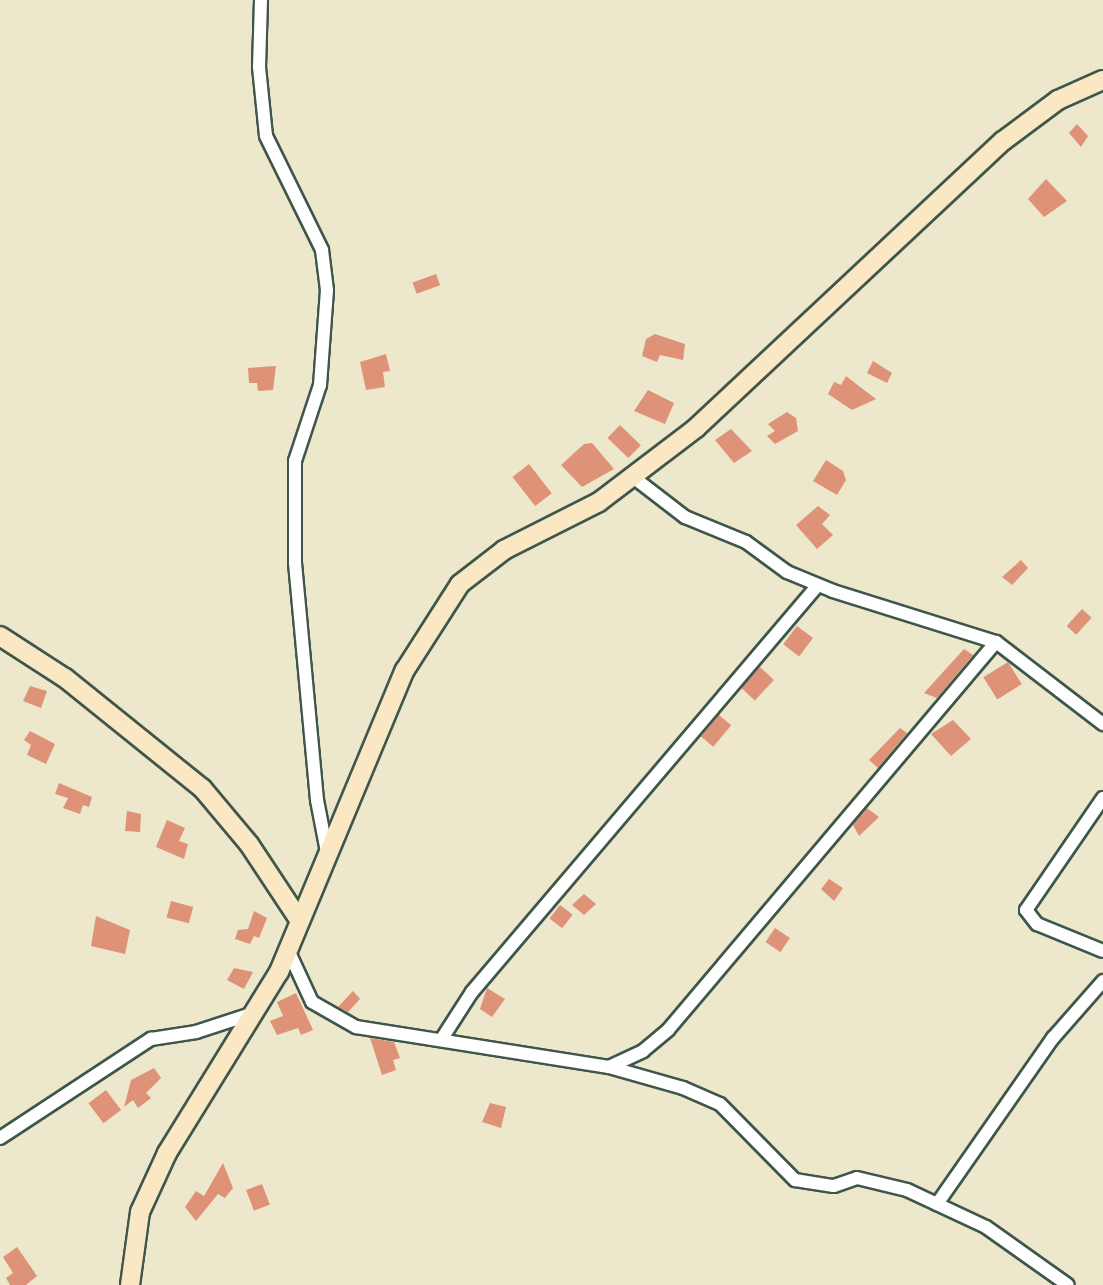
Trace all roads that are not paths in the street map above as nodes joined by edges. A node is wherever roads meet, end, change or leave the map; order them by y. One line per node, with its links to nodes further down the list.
1 (261, 0): 9 (street)
2 (1103, 80): 3 (main road)
3 (633, 477): 4 (street); 9 (main road)
4 (818, 585): 6 (street); 15 (street)
5 (0, 636): 10 (main road)
6 (996, 642): 7 (street); 16 (street)
7 (1103, 724)
8 (1103, 798): 12 (street)
9 (328, 856): 10 (main road)
10 (300, 921): 11 (main road)
11 (288, 950): 14 (main road); 15 (street)
12 (1103, 951)
13 (1103, 981): 18 (street)
14 (251, 1014): 17 (street); 19 (main road)
15 (443, 1037): 16 (street)
16 (609, 1067): 18 (street)
17 (0, 1138)
18 (937, 1204): 20 (street)
19 (130, 1285)
20 (1068, 1285)

